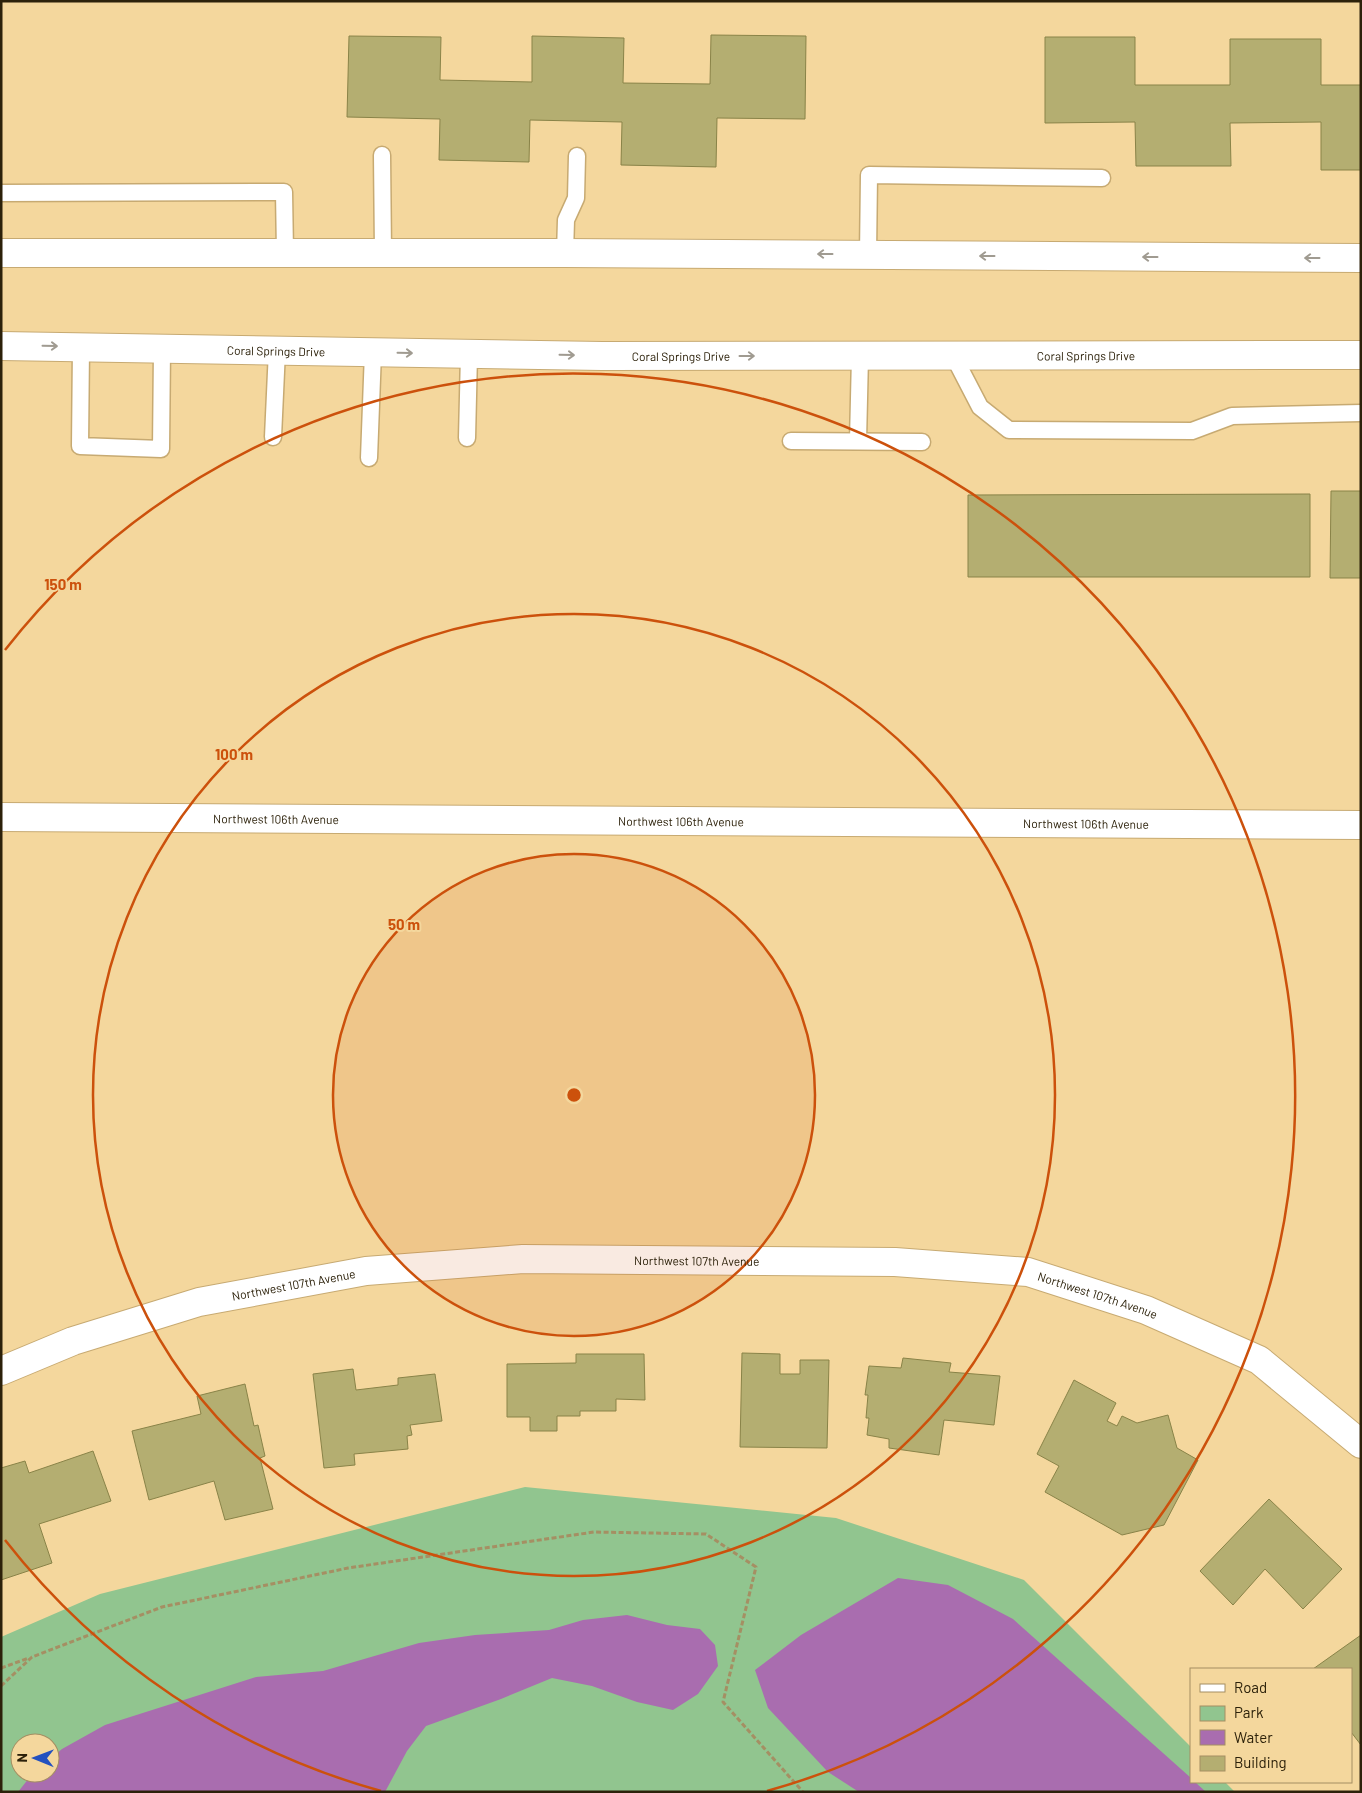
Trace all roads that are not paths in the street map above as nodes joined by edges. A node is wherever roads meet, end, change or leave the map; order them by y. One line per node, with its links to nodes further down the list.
1 (382, 155): 6 (lane)
2 (577, 156): 7 (lane)
3 (1102, 178): 9 (lane)
4 (1, 194): 5 (lane)
5 (285, 253): 6 (street); 8 (street)
6 (382, 253): 7 (street)
7 (566, 253): 9 (street, one-way to 7)
8 (1, 254)
9 (868, 255): 10 (street, one-way to 9)
10 (1361, 258)
11 (1, 346): 12 (street, Coral Springs Drive, one-way to 12)
12 (81, 347): 13 (street, Coral Springs Drive); 13 (lane)
13 (162, 349): 14 (street, Coral Springs Drive)
14 (277, 350): 15 (street, Coral Springs Drive); 21 (lane)
15 (373, 352): 16 (street, Coral Springs Drive, one-way to 16); 26 (lane)
16 (469, 354): 19 (street, Coral Springs Drive, one-way to 19); 22 (lane)
17 (953, 355): 18 (street, Coral Springs Drive); 19 (street, Coral Springs Drive); 20 (lane)
18 (1361, 355)
19 (860, 356): 24 (lane)
20 (1361, 413)
21 (273, 437)
22 (467, 438)
23 (790, 441): 24 (lane)
24 (858, 441): 25 (lane)
25 (922, 442)
26 (369, 458)
27 (1, 817): 28 (street, Northwest 106th Avenue)
28 (1361, 825)
29 (1, 1371): 30 (street, Northwest 107th Avenue)
30 (1361, 1444)

